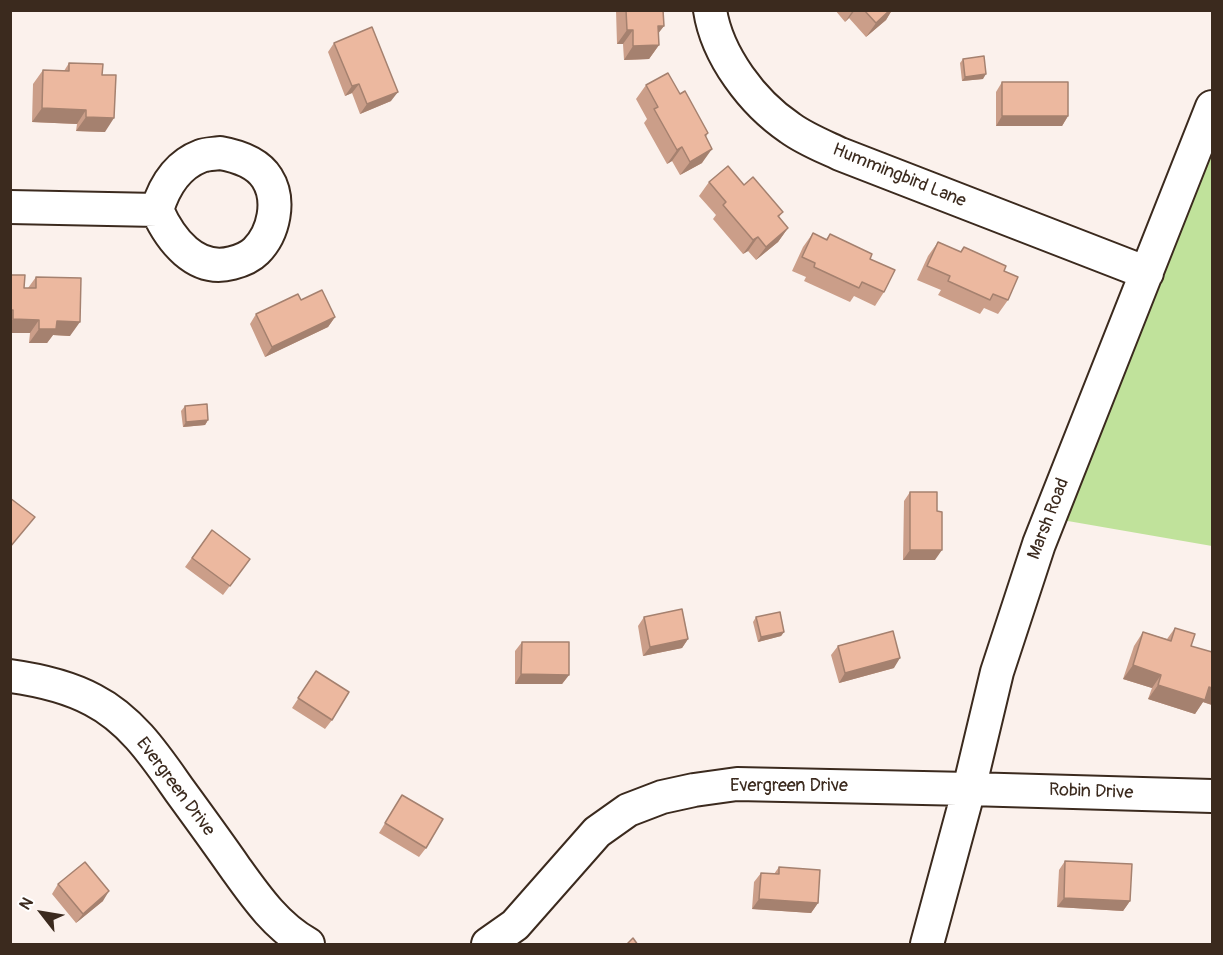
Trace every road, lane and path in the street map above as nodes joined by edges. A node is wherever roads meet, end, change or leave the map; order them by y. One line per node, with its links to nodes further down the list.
1 (710, 10): 5 (street, Hummingbird Lane)
2 (1212, 107): 5 (street, Marsh Road)
3 (10, 207): 4 (street)
4 (157, 210)
5 (1147, 273): 7 (street, Marsh Road)
6 (10, 676): 9 (street, Evergreen Drive)
7 (969, 789): 8 (street, Robin Drive); 10 (street, Evergreen Drive); 11 (street, Marsh Road)
8 (1212, 796)
9 (308, 945)
10 (489, 945)
11 (927, 945)

